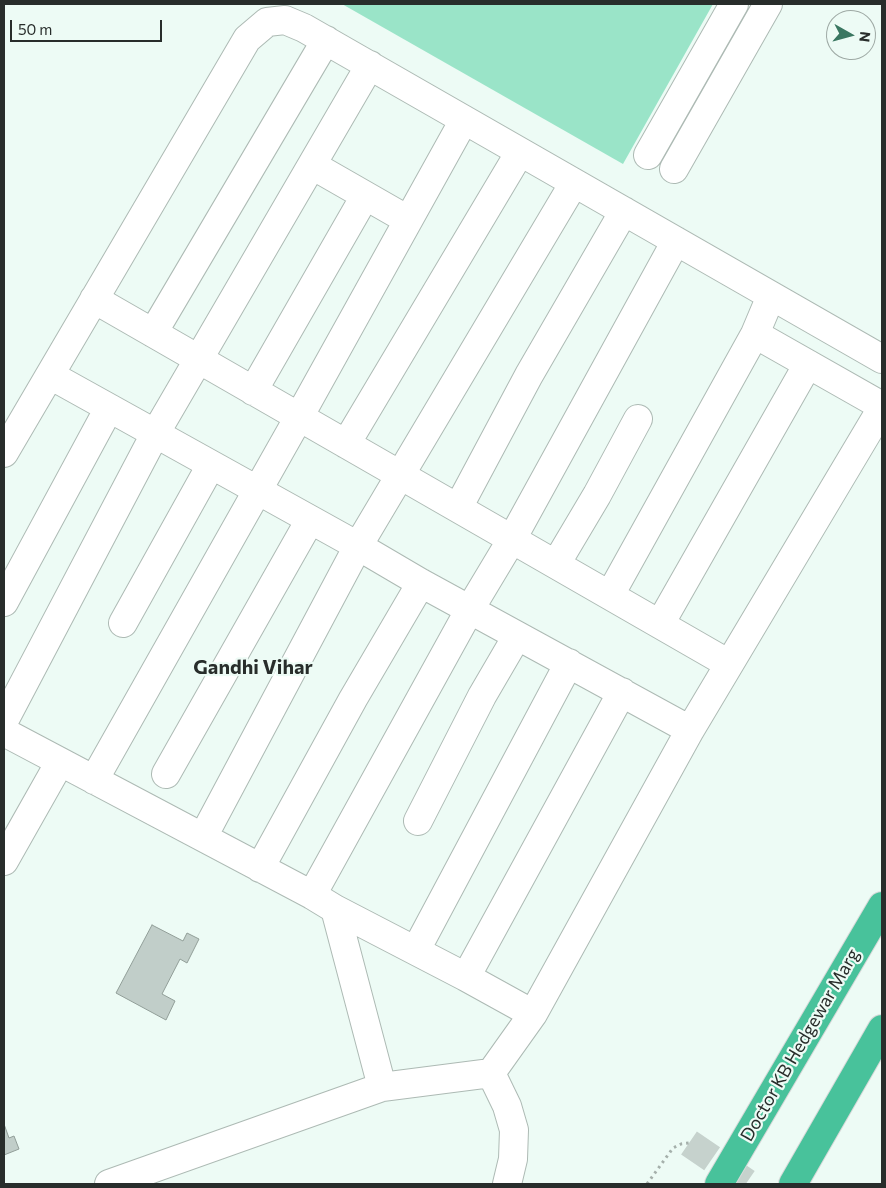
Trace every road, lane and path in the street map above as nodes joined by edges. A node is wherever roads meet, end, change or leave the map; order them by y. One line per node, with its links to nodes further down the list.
1 (734, 4): 7 (street)
2 (768, 4): 9 (street)
3 (326, 40): 4 (street); 16 (street); 17 (street)
4 (370, 65): 5 (street); 8 (street)
5 (464, 120): 6 (street); 13 (street)
6 (520, 152): 10 (street); 29 (street)
7 (648, 155)
8 (312, 165): 11 (street); 20 (street)
9 (674, 169)
10 (574, 183): 12 (street); 32 (street)
11 (365, 196): 13 (street); 23 (street)
12 (624, 211): 14 (street); 34 (street)
13 (408, 220): 26 (street)
14 (676, 241): 15 (street); 36 (street)
15 (771, 296): 18 (street); 19 (street)
16 (94, 299): 17 (street); 22 (street)
17 (153, 333): 20 (street)
18 (755, 334): 21 (street); 40 (street)
19 (882, 359)
20 (199, 360): 23 (street); 28 (street)
21 (808, 364): 24 (street); 44 (street)
22 (50, 375): 25 (street); 30 (street)
23 (254, 391): 26 (street)
24 (882, 407): 47 (street)
25 (109, 408): 28 (street); 41 (street)
26 (299, 417): 29 (street); 33 (street)
27 (638, 419): 38 (street)
28 (155, 434): 31 (street); 49 (street)
29 (346, 444): 32 (street)
30 (4, 453)
31 (211, 465): 33 (street); 43 (street)
32 (400, 475): 34 (street); 37 (street)
33 (257, 490): 35 (street); 54 (street)
34 (458, 508): 36 (street)
35 (310, 520): 37 (street); 53 (street)
36 (512, 539): 38 (street); 42 (street)
37 (358, 546): 39 (street); 56 (street)
38 (556, 564): 40 (street)
39 (421, 584): 42 (street); 58 (street)
40 (610, 595): 44 (street)
41 (4, 602)
42 (470, 609): 45 (street); 59 (street)
43 (123, 623)
44 (660, 624): 47 (street)
45 (517, 636): 46 (street); 55 (street)
46 (569, 663): 48 (street); 62 (street)
47 (730, 664): 50 (street)
48 (622, 692): 50 (street); 63 (street)
49 (4, 721)
50 (690, 730): 64 (street)
51 (4, 732): 52 (street)
52 (60, 762): 54 (street); 57 (street)
53 (166, 774)
54 (94, 780): 56 (street)
55 (418, 821)
56 (203, 837): 58 (street)
57 (4, 860)
58 (260, 868): 59 (street)
59 (312, 895): 61 (street)
60 (882, 906): 72 (highway, Doctor KB Hedgewar Marg)
61 (335, 909): 62 (street); 67 (street)
62 (416, 950): 63 (street)
63 (466, 977): 64 (street)
64 (534, 1014): 66 (street)
65 (882, 1029): 73 (highway)
66 (491, 1073): 67 (street); 70 (street)
67 (382, 1087): 69 (street)
68 (689, 1143): 71 (path)
69 (109, 1184)
70 (507, 1184)
71 (647, 1184)
72 (719, 1184)
73 (793, 1184)

